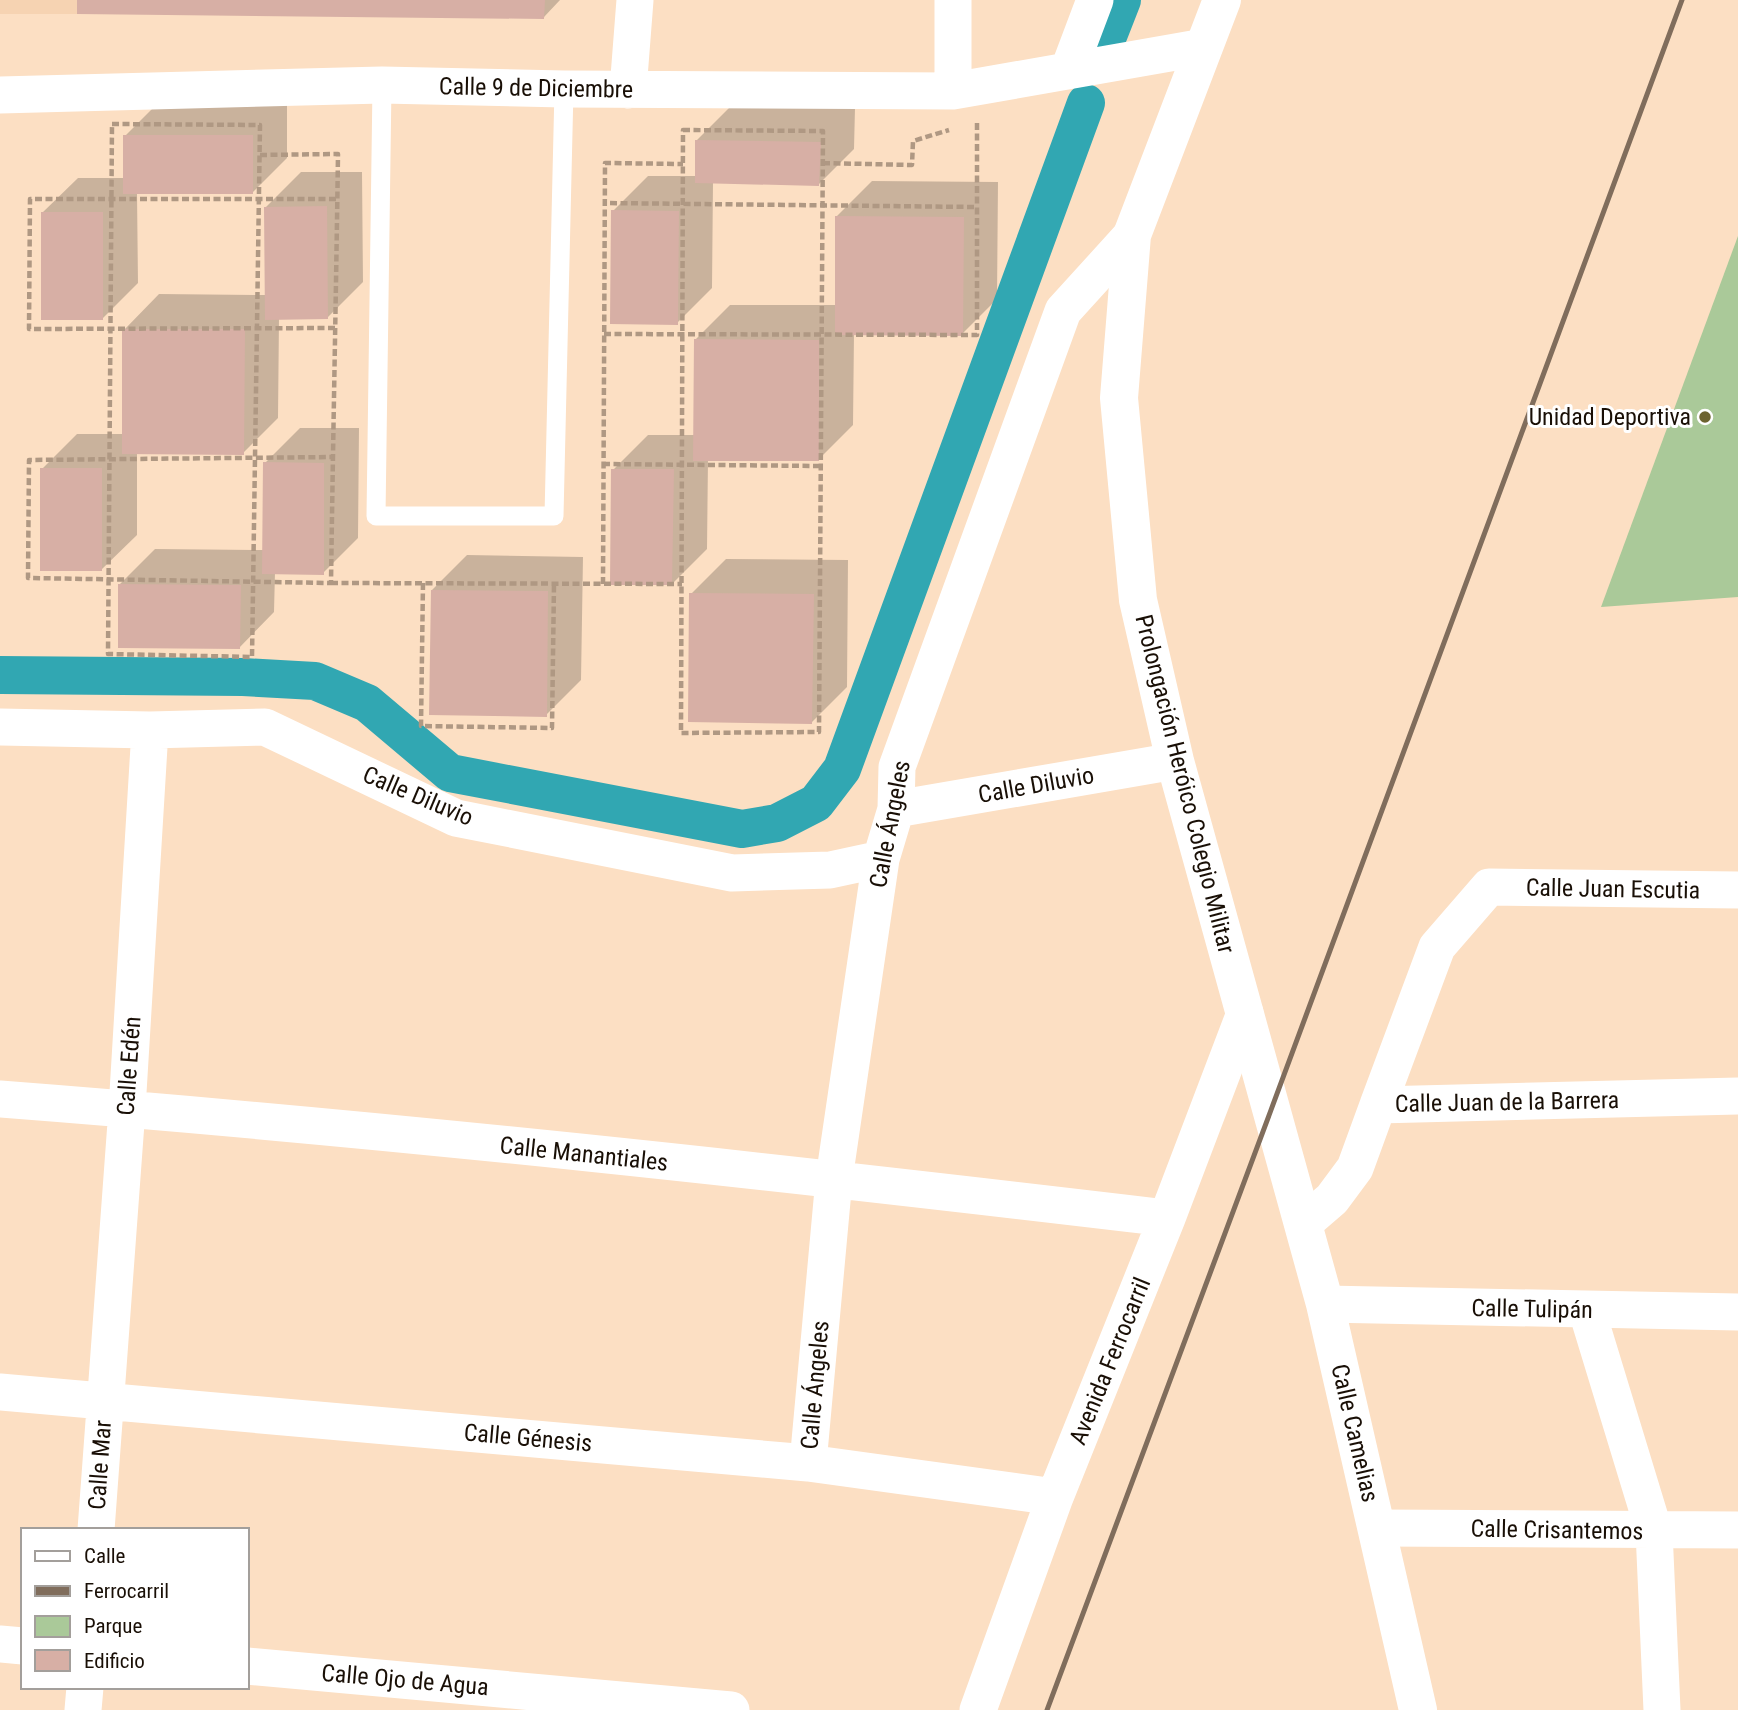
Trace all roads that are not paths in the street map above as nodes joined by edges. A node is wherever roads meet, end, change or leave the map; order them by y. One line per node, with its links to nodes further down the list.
1 (635, 0): 9 (street)
2 (953, 0): 10 (street)
3 (1095, 0): 6 (street)
4 (1222, 0): 5 (street, Prolongación Heróico Colegio Militar)
5 (1204, 47): 6 (street, Calle 9 de Diciembre); 12 (street, Prolongación Heróico Colegio Militar)
6 (1069, 69): 10 (street, Calle 9 de Diciembre)
7 (382, 86): 8 (street, Calle 9 de Diciembre); 8 (lane); 11 (street, Calle 9 de Diciembre)
8 (564, 89): 9 (street, Calle 9 de Diciembre)
9 (628, 90): 10 (street, Calle 9 de Diciembre)
10 (953, 91)
11 (0, 95)
12 (1132, 234): 15 (street, Prolongación Heróico Colegio Militar); 16 (street, Calle Ángeles)
13 (0, 727): 14 (street, Calle Diluvio)
14 (150, 730): 17 (street, Calle Diluvio); 23 (street, Calle Edén)
15 (1175, 761): 16 (street, Calle Diluvio); 19 (street, Prolongación Heróico Colegio Militar)
16 (896, 809): 17 (street, Calle Ángeles)
17 (881, 859): 25 (street, Calle Ángeles)
18 (1738, 890): 22 (street, Calle Juan Escutia)
19 (1245, 1013): 24 (street, Prolongación Heróico Colegio Militar); 26 (street, Avenida Ferrocarril)
20 (1738, 1096): 22 (street, Calle Juan de la Barrera)
21 (0, 1099): 23 (street, Calle Manantiales)
22 (1378, 1105): 27 (street, Calle Juan de la Barrera)
23 (127, 1109): 25 (street, Calle Manantiales); 32 (street, Calle Edén)
24 (1285, 1158): 27 (street, Calle Camelias)
25 (834, 1178): 26 (street, Calle Manantiales); 33 (street, Calle Ángeles)
26 (1167, 1218): 34 (street, Avenida Ferrocarril)
27 (1303, 1224): 28 (street, Calle Camelias)
28 (1325, 1304): 29 (street, Calle Tulipán); 36 (street, Calle Camelias)
29 (1587, 1311): 30 (street, Calle Tulipán); 38 (street)
30 (1738, 1312)
31 (0, 1392): 32 (street, Calle Génesis)
32 (104, 1401): 33 (street, Calle Génesis); 35 (street, Calle Mar)
33 (808, 1463): 34 (street, Calle Génesis)
34 (1055, 1497): 45 (street, Avenida Ferrocarril)
35 (96, 1528)
36 (1377, 1528): 38 (street, Calle Crisantemos); 46 (street, Calle Camelias)
37 (1738, 1530): 38 (street, Calle Crisantemos)
38 (1654, 1531): 47 (street)
39 (0, 1644): 40 (street)
40 (21, 1646)
41 (248, 1666): 44 (street, Calle Ojo de Agua)
42 (85, 1689): 43 (street)
43 (83, 1710)
44 (730, 1710)
45 (978, 1710)
46 (1418, 1710)
47 (1662, 1710)

